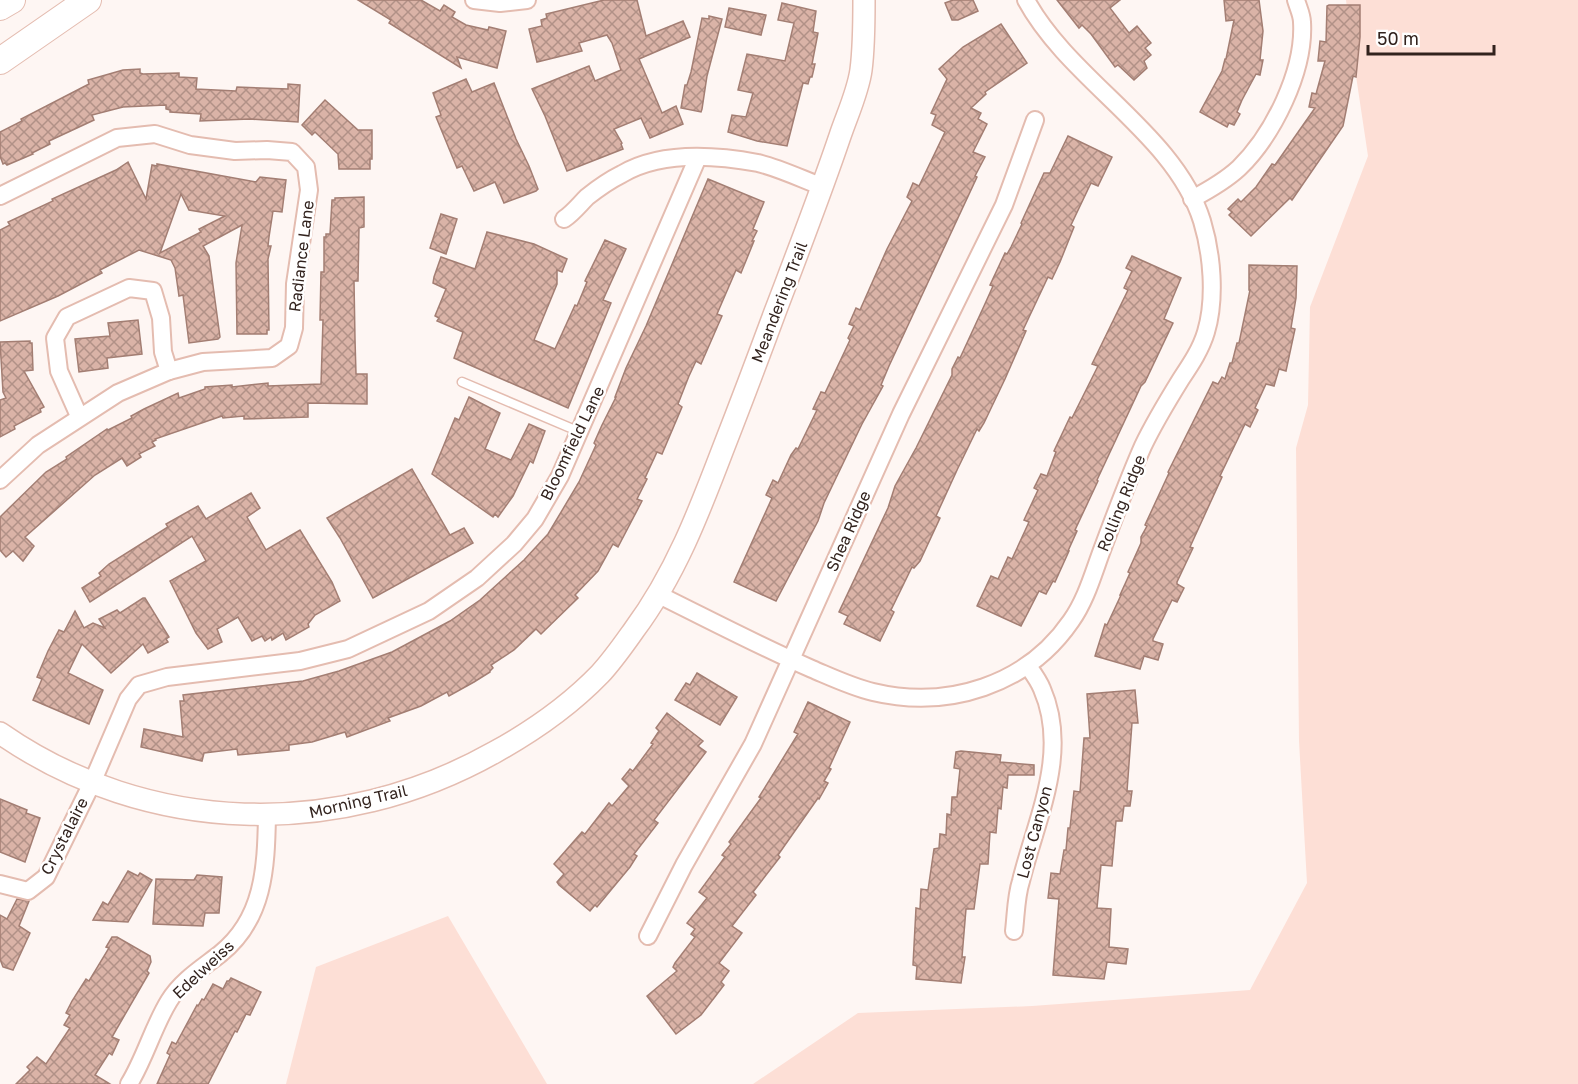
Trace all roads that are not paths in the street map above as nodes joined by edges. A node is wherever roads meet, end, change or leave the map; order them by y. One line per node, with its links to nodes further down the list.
1 (12, 0): 8 (main road)
2 (88, 0): 9 (main road)
3 (474, 0): 4 (street)
4 (527, 0)
5 (864, 0): 12 (street, Meandering Trail)
6 (1026, 0): 14 (street, Rolling Ridge)
7 (1296, 0): 14 (street)
8 (0, 7)
9 (0, 61)
10 (1035, 120): 22 (street, Shea Ridge)
11 (698, 158): 12 (street); 15 (street); 19 (street, Bloomfield Lane)
12 (823, 187): 21 (street, Meandering Trail)
13 (0, 196): 16 (street, Radiance Lane)
14 (1192, 199): 23 (street, Rolling Ridge)
15 (564, 219)
16 (169, 371): 18 (street, Radiance Lane); 18 (street)
17 (462, 382): 19 (lane)
18 (79, 416): 20 (street, Radiance Lane)
19 (580, 432): 25 (street, Bloomfield Lane)
20 (0, 480)
21 (657, 594): 22 (street, Rolling Ridge); 26 (street, Morning Trail)
22 (790, 660): 23 (street, Rolling Ridge); 29 (street, Shea Ridge)
23 (1028, 666): 28 (street, Lost Canyon)
24 (0, 734): 25 (street, Morning Trail)
25 (92, 783): 26 (street, Morning Trail); 27 (street, Crystalaire)
26 (267, 816): 30 (street, Edelweiss)
27 (0, 884)
28 (1014, 930)
29 (648, 936)
30 (129, 1084)

